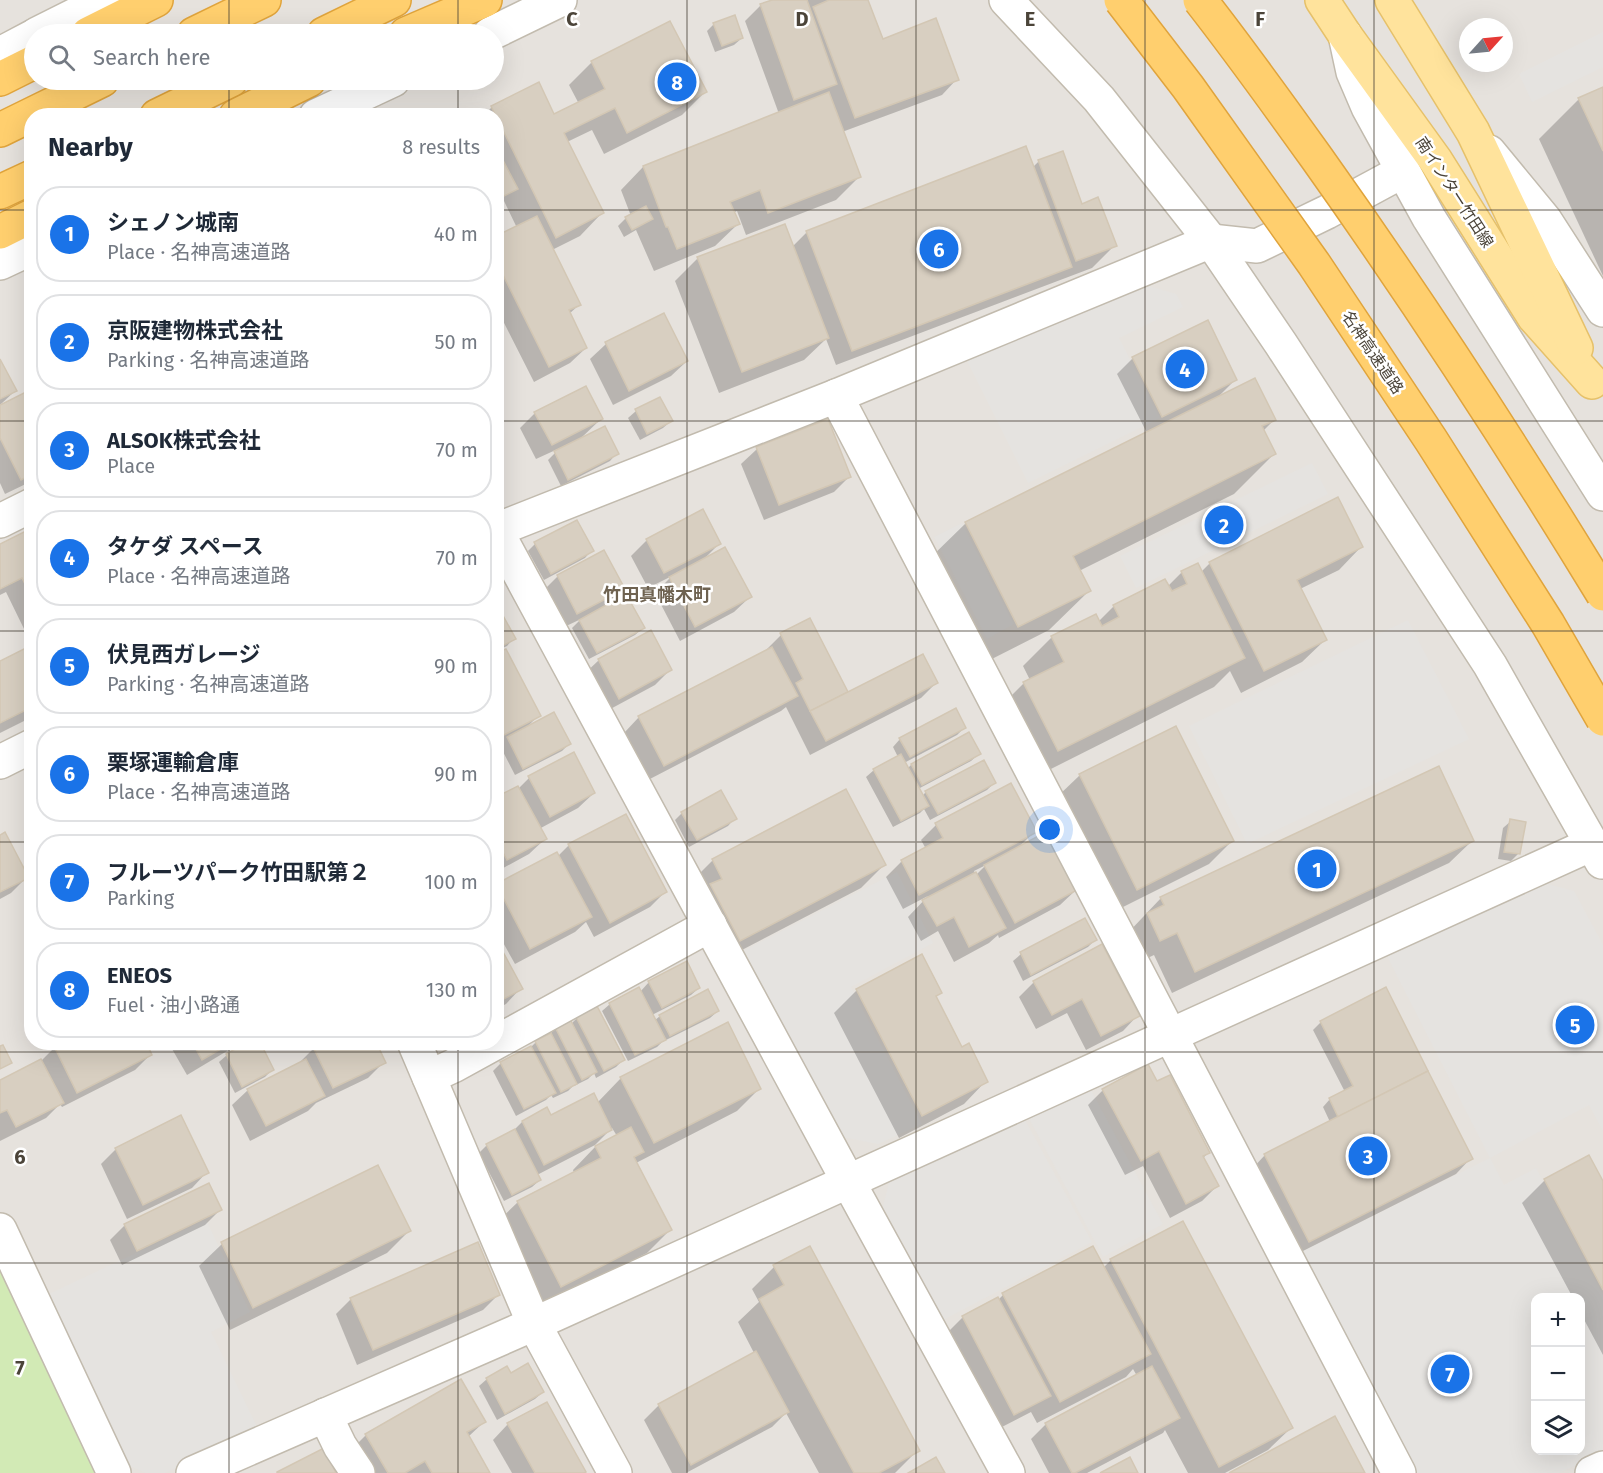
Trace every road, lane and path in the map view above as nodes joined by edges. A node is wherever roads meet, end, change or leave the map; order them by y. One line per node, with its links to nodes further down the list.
1 (105, 0): 12 (street)
2 (156, 0): 13 (highway)
3 (264, 0): 14 (highway)
4 (394, 0): 15 (highway)
5 (485, 0): 16 (highway)
6 (560, 0): 17 (street)
7 (1006, 0): 39 (street)
8 (1121, 0): 51 (highway, 名神高速道路, bridge)
9 (1200, 0): 50 (highway, bridge)
10 (1322, 0): 18 (main road, 南インター竹田線)
11 (1392, 0): 33 (main road, 南インター竹田線)
12 (58, 24)
13 (108, 24)
14 (215, 24)
15 (345, 24)
16 (429, 24)
17 (504, 27)
18 (1345, 35): 34 (street); 43 (main road, 南インター竹田線)
19 (24, 41): 20 (street)
20 (0, 54)
21 (24, 67): 22 (highway)
22 (0, 79)
23 (82, 90): 27 (highway)
24 (211, 90): 28 (highway)
25 (289, 90): 29 (highway)
26 (372, 90): 30 (street)
27 (45, 108)
28 (174, 108)
29 (252, 108)
30 (333, 108)
31 (24, 118): 32 (highway)
32 (0, 130)
33 (1473, 132): 42 (street); 43 (main road, 南インター竹田線)
34 (1403, 171): 39 (street); 45 (street)
35 (24, 181): 36 (highway)
36 (0, 192)
37 (24, 220): 38 (highway)
38 (0, 232)
39 (1211, 241): 44 (street); 54 (street)
40 (24, 252): 41 (street)
41 (0, 263)
42 (1603, 310)
43 (1597, 391)
44 (836, 396): 48 (street); 56 (street)
45 (1603, 494)
46 (24, 509): 47 (street)
47 (0, 521)
48 (504, 527)
49 (504, 545): 55 (street)
50 (1603, 594)
51 (1603, 719)
52 (24, 750): 53 (street)
53 (0, 762)
54 (1597, 854): 56 (street)
55 (710, 926): 57 (street); 61 (street)
56 (1169, 1035): 61 (street); 71 (street)
57 (504, 1038)
58 (417, 1050): 60 (street)
59 (482, 1050): 60 (street)
60 (429, 1077): 63 (street)
61 (848, 1181): 63 (street); 70 (street)
62 (0, 1230): 66 (street)
63 (534, 1324): 64 (street); 69 (street)
64 (325, 1415): 67 (street); 68 (street)
65 (1603, 1468): 72 (street)
66 (114, 1473)
67 (193, 1473)
68 (358, 1473)
69 (615, 1473)
70 (1008, 1473)
71 (1399, 1473)
72 (1592, 1473)

